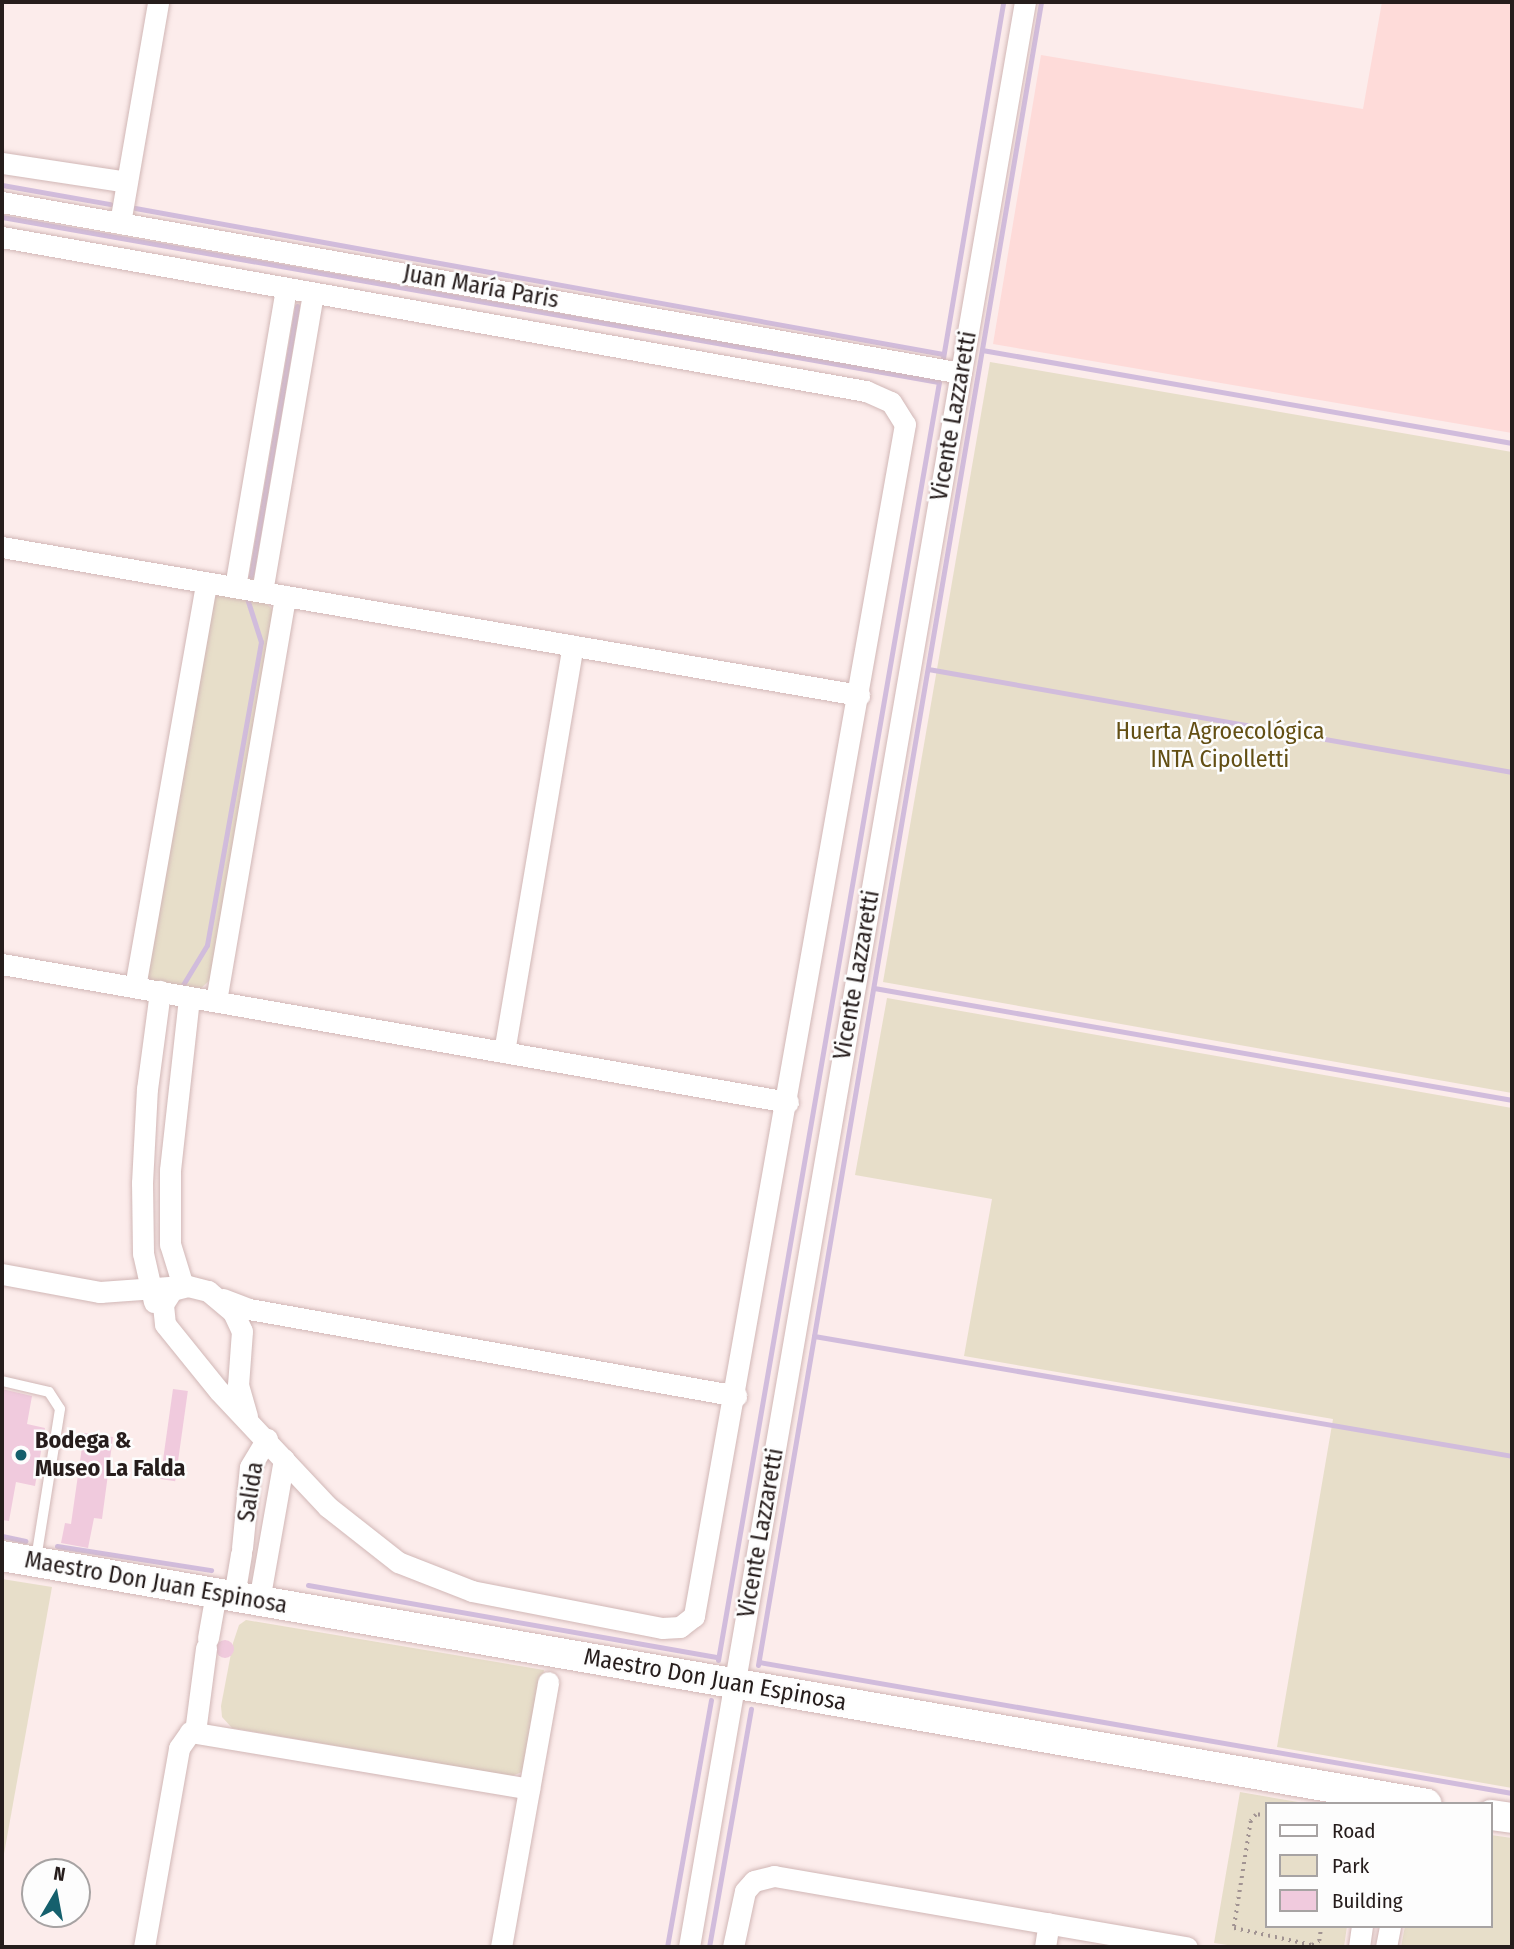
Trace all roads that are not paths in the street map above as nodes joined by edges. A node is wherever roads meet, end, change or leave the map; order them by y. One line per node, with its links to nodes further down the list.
1 (158, 2): 4 (street)
2 (1025, 2): 10 (street, Vicente Lazzaretti)
3 (2, 163): 4 (street)
4 (127, 182): 6 (street)
5 (2, 202): 6 (street, Juan María Paris)
6 (120, 223): 10 (street, Juan María Paris)
7 (2, 237): 8 (street)
8 (286, 288): 9 (street); 13 (street)
9 (313, 293): 14 (street); 17 (street)
10 (961, 373): 42 (street, Vicente Lazzaretti)
11 (2, 547): 12 (street)
12 (206, 583): 13 (street); 19 (street)
13 (235, 587): 14 (street)
14 (262, 592): 15 (street)
15 (285, 596): 16 (street); 22 (street)
16 (573, 646): 17 (street); 23 (street)
17 (859, 695): 24 (street)
18 (2, 964): 19 (street)
19 (135, 987): 20 (street)
20 (160, 992): 21 (street); 27 (street)
21 (189, 996): 22 (street); 26 (street)
22 (216, 1001): 23 (street)
23 (504, 1052): 24 (street)
24 (788, 1102): 34 (street)
25 (2, 1274): 28 (street)
26 (183, 1286): 27 (street); 29 (street); 31 (street)
27 (150, 1289): 28 (street); 31 (street)
28 (91, 1290): 31 (street)
29 (219, 1297): 30 (street); 32 (street)
30 (300, 1318): 32 (street); 34 (street)
31 (166, 1324): 35 (street)
32 (242, 1353): 35 (street)
33 (2, 1381): 39 (lane)
34 (736, 1395): 37 (street)
35 (247, 1417): 36 (street)
36 (267, 1439): 37 (street); 40 (street, Salida)
37 (290, 1466): 40 (street)
38 (2, 1556): 39 (main road, Maestro Don Juan Espinosa)
39 (35, 1562): 40 (main road, Maestro Don Juan Espinosa)
40 (246, 1598): 42 (main road, Maestro Don Juan Espinosa); 43 (street)
41 (548, 1682): 44 (street)
42 (735, 1684): 45 (main road, Maestro Don Juan Espinosa); 53 (street, Vicente Lazzaretti)
43 (195, 1732): 44 (street); 51 (street)
44 (529, 1789): 52 (street)
45 (1403, 1802)
46 (1493, 1815): 47 (main road)
47 (1512, 1818)
48 (1049, 1923): 54 (street); 55 (street); 56 (street)
49 (1362, 1928): 57 (street)
50 (1390, 1928): 58 (street)
51 (144, 1947)
52 (501, 1947)
53 (689, 1947)
54 (733, 1947)
55 (1045, 1947)
56 (1187, 1947)
57 (1359, 1947)
58 (1386, 1947)

